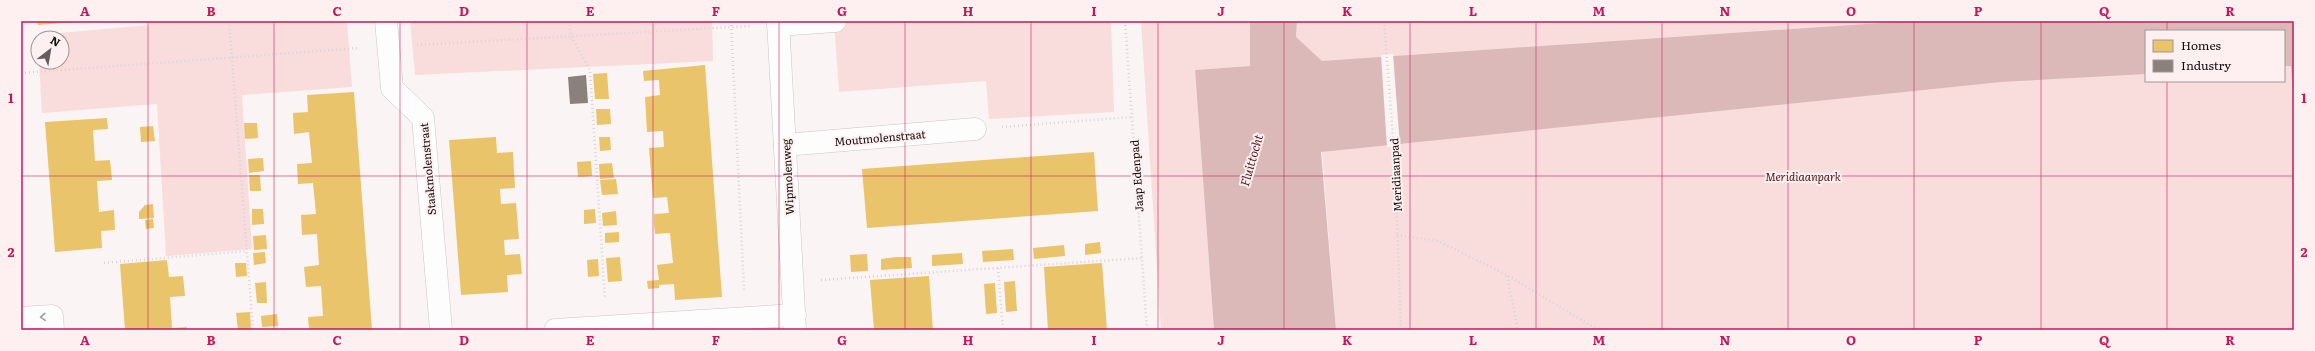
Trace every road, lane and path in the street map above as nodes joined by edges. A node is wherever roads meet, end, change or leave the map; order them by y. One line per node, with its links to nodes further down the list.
1 (229, 21): 13 (path)
2 (386, 21): 25 (street, Staakmolenstraat)
3 (570, 21): 22 (path)
4 (731, 21): 20 (path)
5 (835, 21): 8 (street)
6 (1125, 21): 9 (path, Jaap Edenpad)
7 (1384, 22): 12 (path, Meridiaanpad)
8 (778, 23): 11 (street, Wipmolenweg)
9 (1132, 117): 10 (path); 14 (path, Jaap Edenpad)
10 (975, 129): 11 (street, Moutmolenstraat)
11 (785, 145): 18 (street, Wipmolenweg)
12 (1397, 235): 17 (path); 29 (path, Meridiaanpad)
13 (247, 251): 15 (path); 24 (path)
14 (1142, 258): 16 (path); 28 (path, Jaap Edenpad)
15 (104, 263)
16 (998, 268): 18 (path); 27 (path)
17 (1507, 275): 30 (path); 31 (path)
18 (793, 282): 21 (street, Wipmolenweg)
19 (21, 318): 23 (street, one-way to 19)
20 (746, 318): 21 (street); 22 (street)
21 (795, 322)
22 (607, 327): 26 (street)
23 (53, 330)
24 (253, 330)
25 (440, 330)
26 (555, 330)
27 (1003, 330)
28 (1147, 330)
29 (1401, 330)
30 (1518, 330)
31 (1598, 330)

